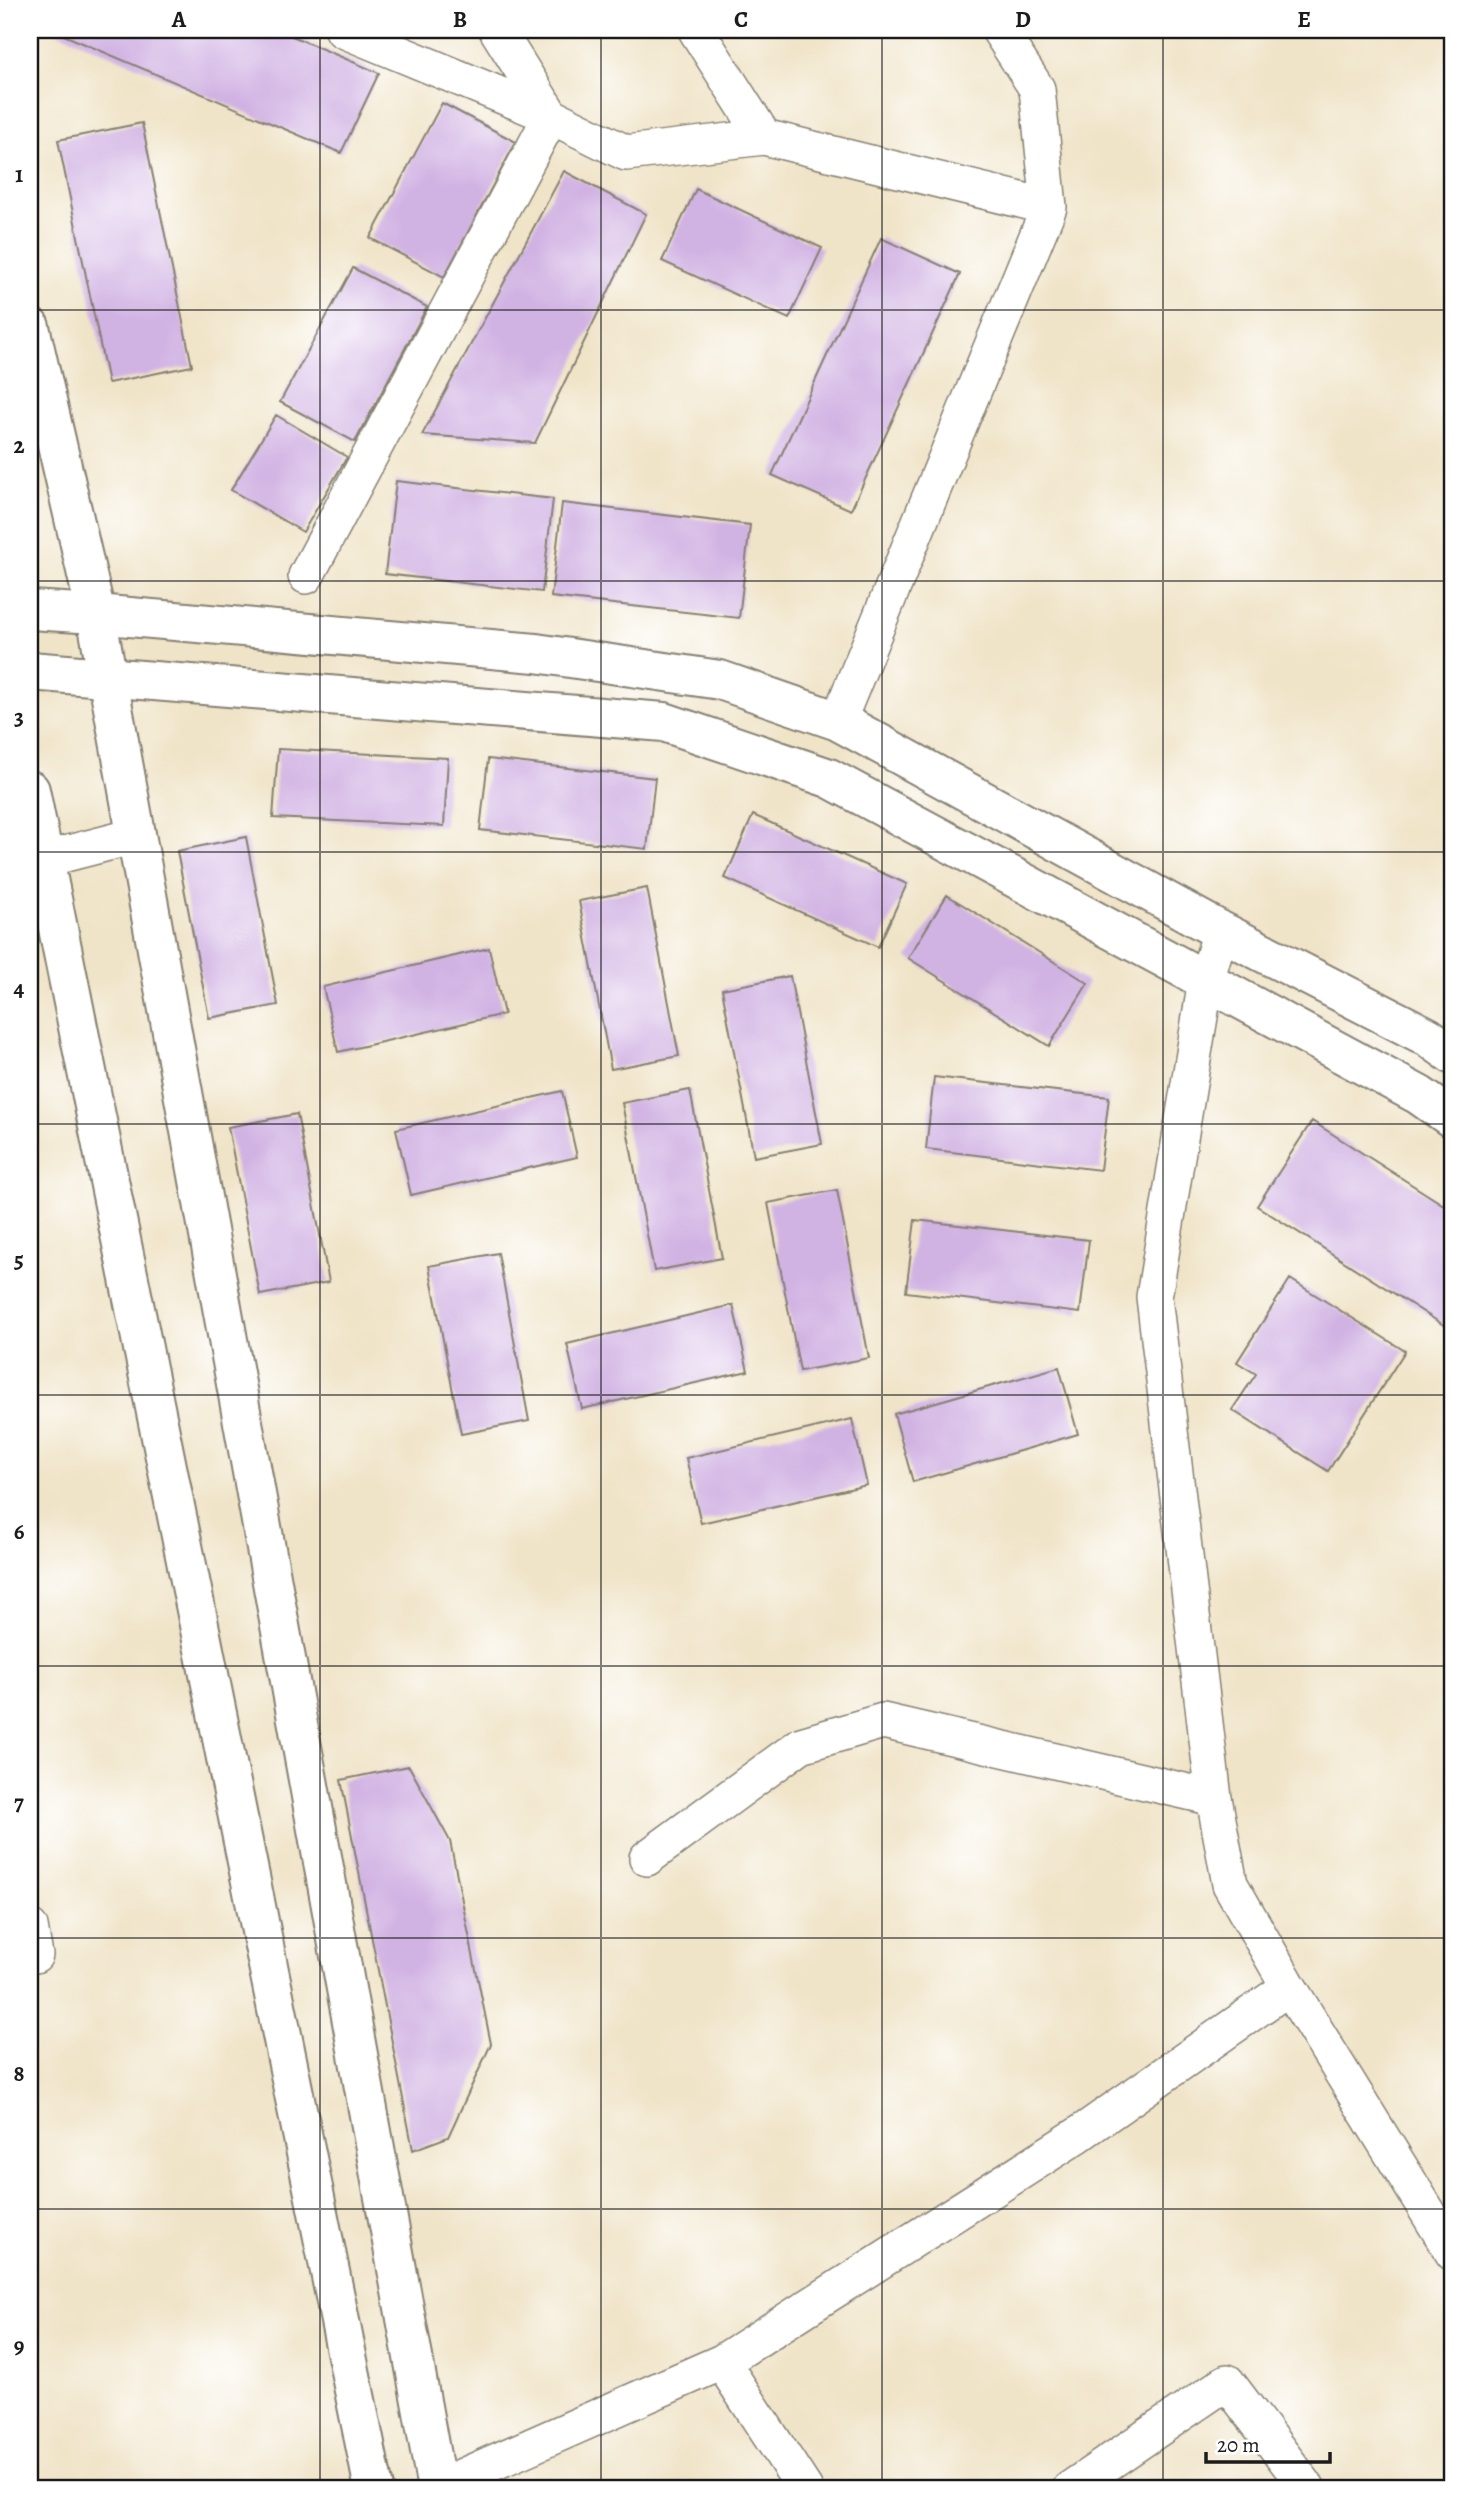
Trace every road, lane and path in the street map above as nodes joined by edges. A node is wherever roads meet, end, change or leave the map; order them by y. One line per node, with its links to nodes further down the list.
1 (343, 30): 5 (street)
2 (497, 30): 5 (street)
3 (696, 30): 6 (street)
4 (999, 30): 7 (street)
5 (551, 116): 6 (street); 9 (street)
6 (764, 137): 7 (street)
7 (1049, 207): 14 (street)
8 (30, 327): 11 (main road)
9 (306, 576)
10 (30, 610): 11 (main road)
11 (96, 614): 13 (main road); 14 (main road)
12 (30, 671): 13 (main road)
13 (107, 677): 16 (main road); 19 (main road)
14 (838, 721): 18 (main road)
15 (30, 790): 17 (main road)
16 (135, 836): 17 (street); 27 (main road)
17 (37, 861): 28 (main road)
18 (1221, 931): 19 (street); 20 (main road)
19 (1206, 979): 21 (main road); 22 (street)
20 (1453, 1055)
21 (1453, 1119)
22 (1214, 1798): 23 (street); 24 (street)
23 (647, 1858)
24 (1289, 1987): 25 (street); 26 (street)
25 (1453, 2253)
26 (722, 2362): 27 (street); 29 (street)
27 (437, 2488)
28 (374, 2489)
29 (805, 2489)
30 (1070, 2489): 31 (street)
31 (1308, 2489)

